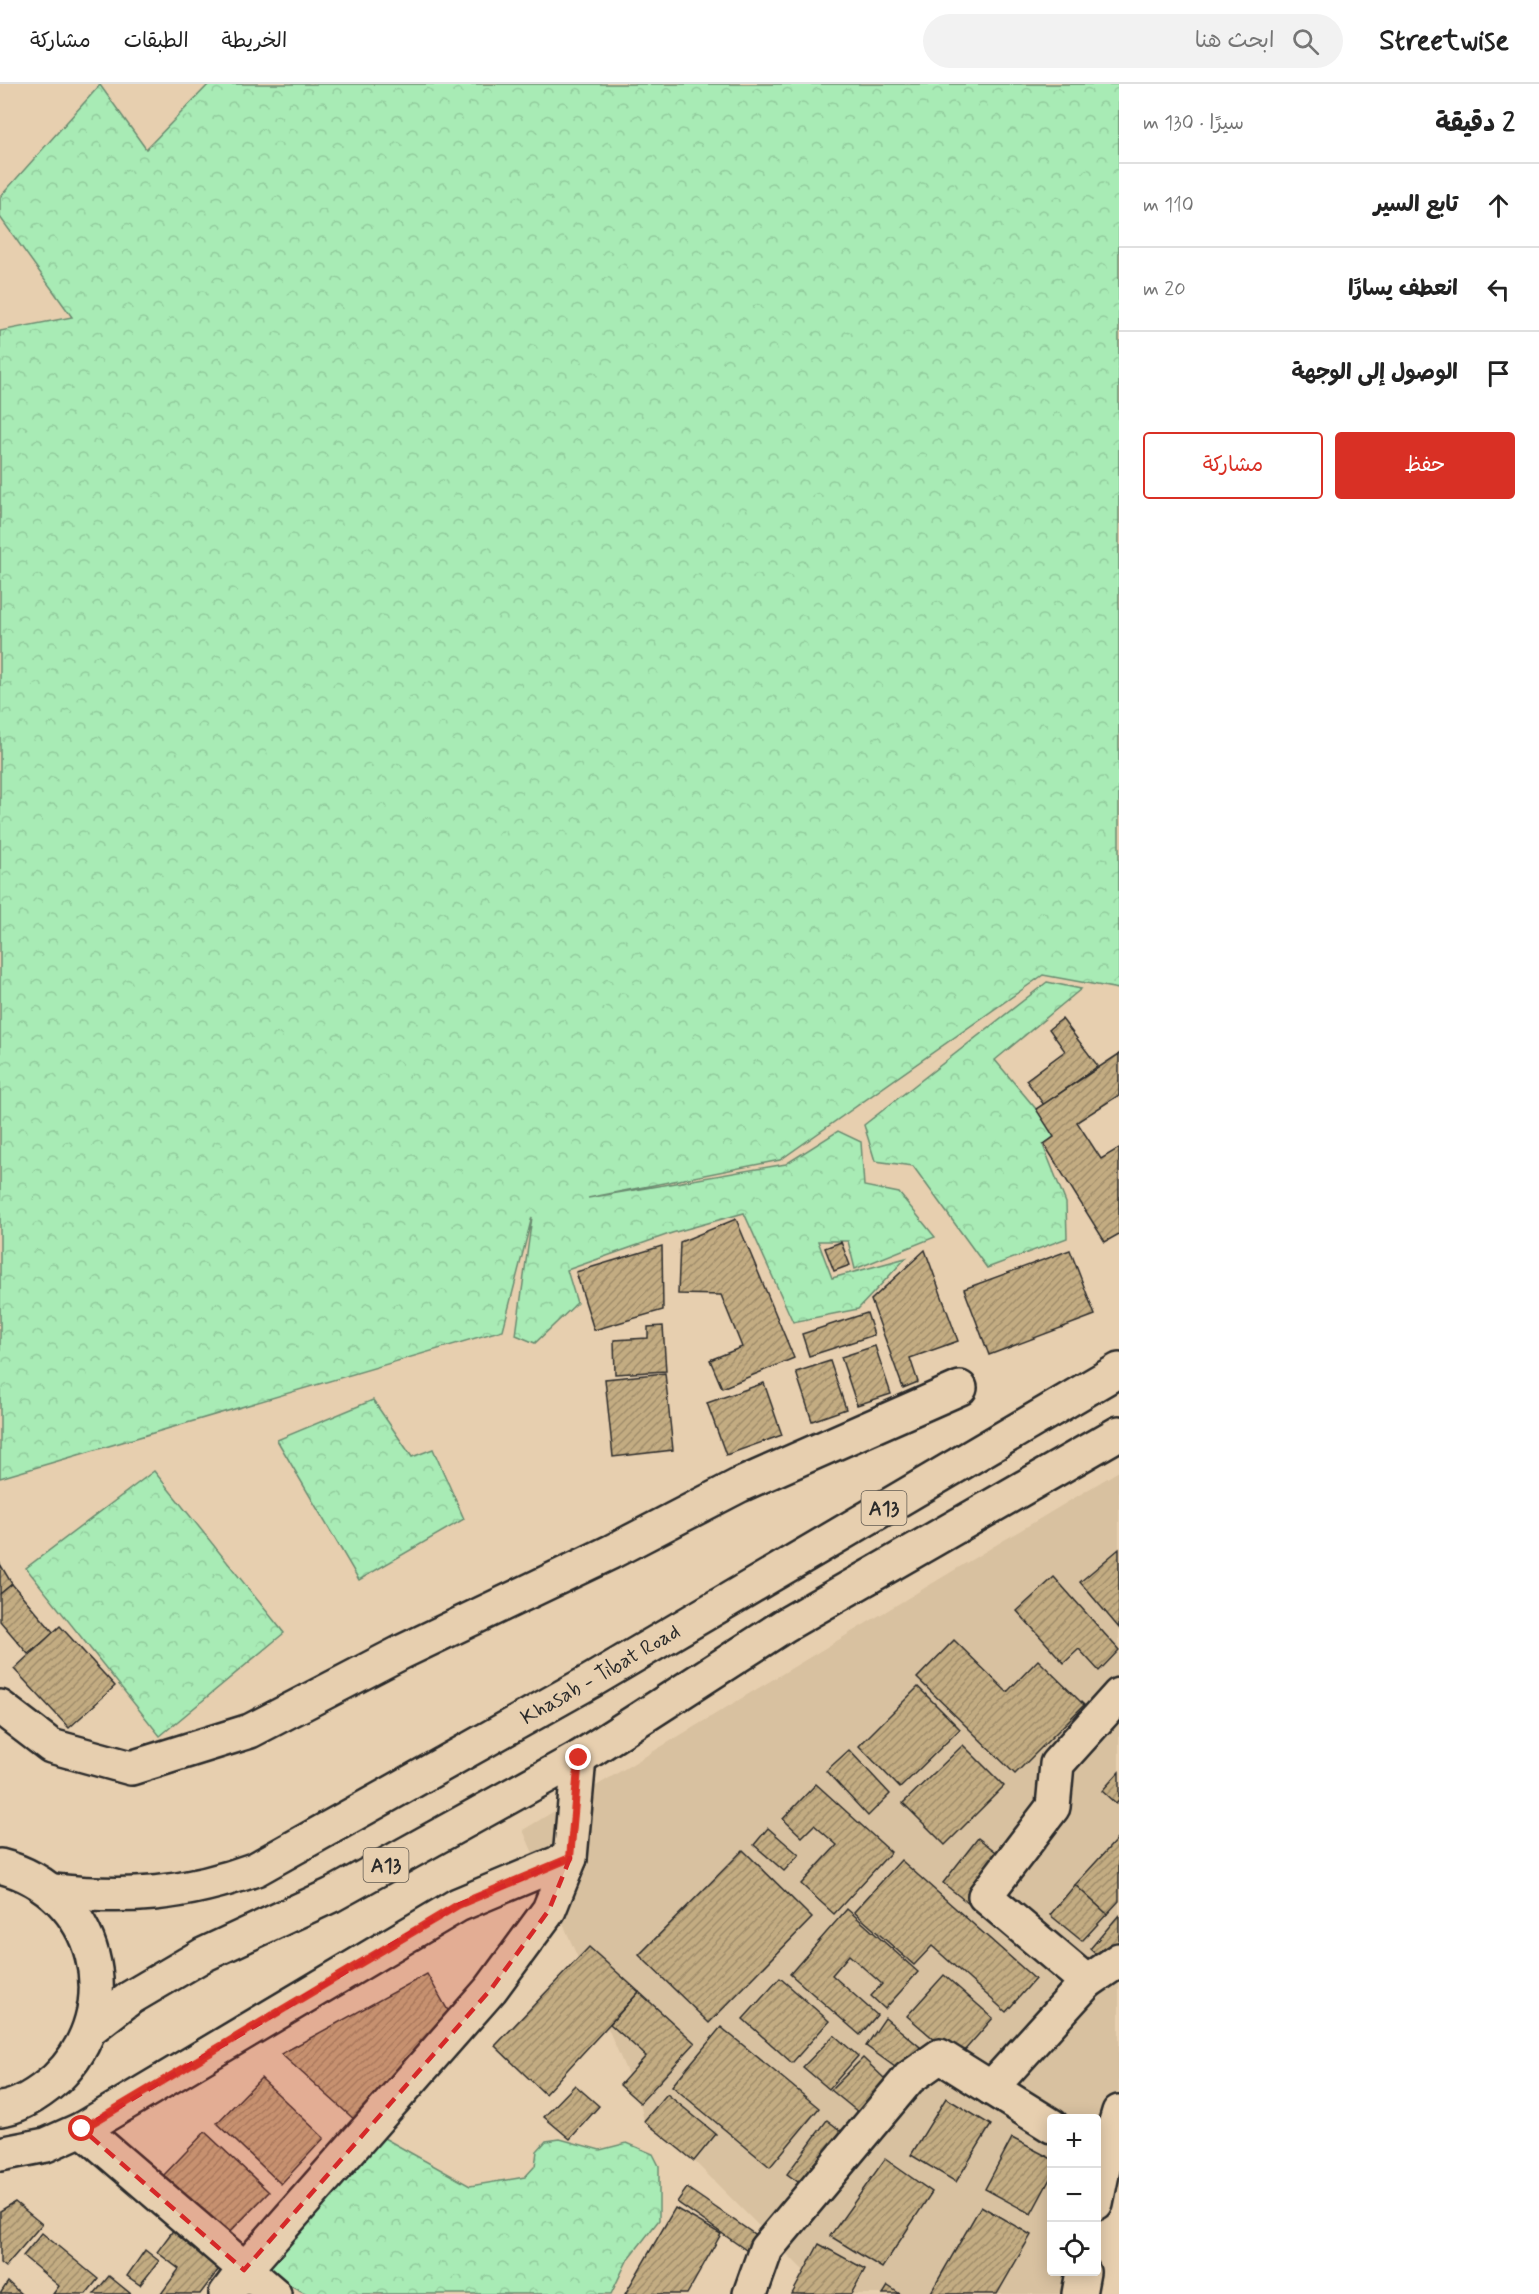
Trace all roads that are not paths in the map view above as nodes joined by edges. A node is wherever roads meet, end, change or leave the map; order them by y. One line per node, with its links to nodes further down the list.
1 (1119, 1370): 9 (main road, Khasab - Tibat Road / A13)
2 (960, 1388): 5 (main road)
3 (1119, 1433): 6 (main road, A13)
4 (1119, 1695): 11 (main road)
5 (0, 1707)
6 (579, 1758): 7 (main road); 12 (main road, A13)
7 (570, 1858): 17 (main road); 21 (main road)
8 (0, 1866): 9 (main road, A13)
9 (53, 1892): 12 (main road, A13)
10 (1119, 1959): 11 (main road)
11 (1087, 1982): 13 (main road)
12 (90, 2029): 14 (main road, A13)
13 (991, 2088): 16 (main road); 23 (main road)
14 (0, 2109)
15 (1119, 2112): 19 (main road)
16 (1047, 2123)
17 (82, 2129): 18 (main road); 21 (main road)
18 (0, 2154)
19 (1101, 2156)
20 (1082, 2276): 24 (main road)
21 (235, 2282): 22 (main road)
22 (274, 2294)
23 (750, 2294)
24 (1079, 2294)

